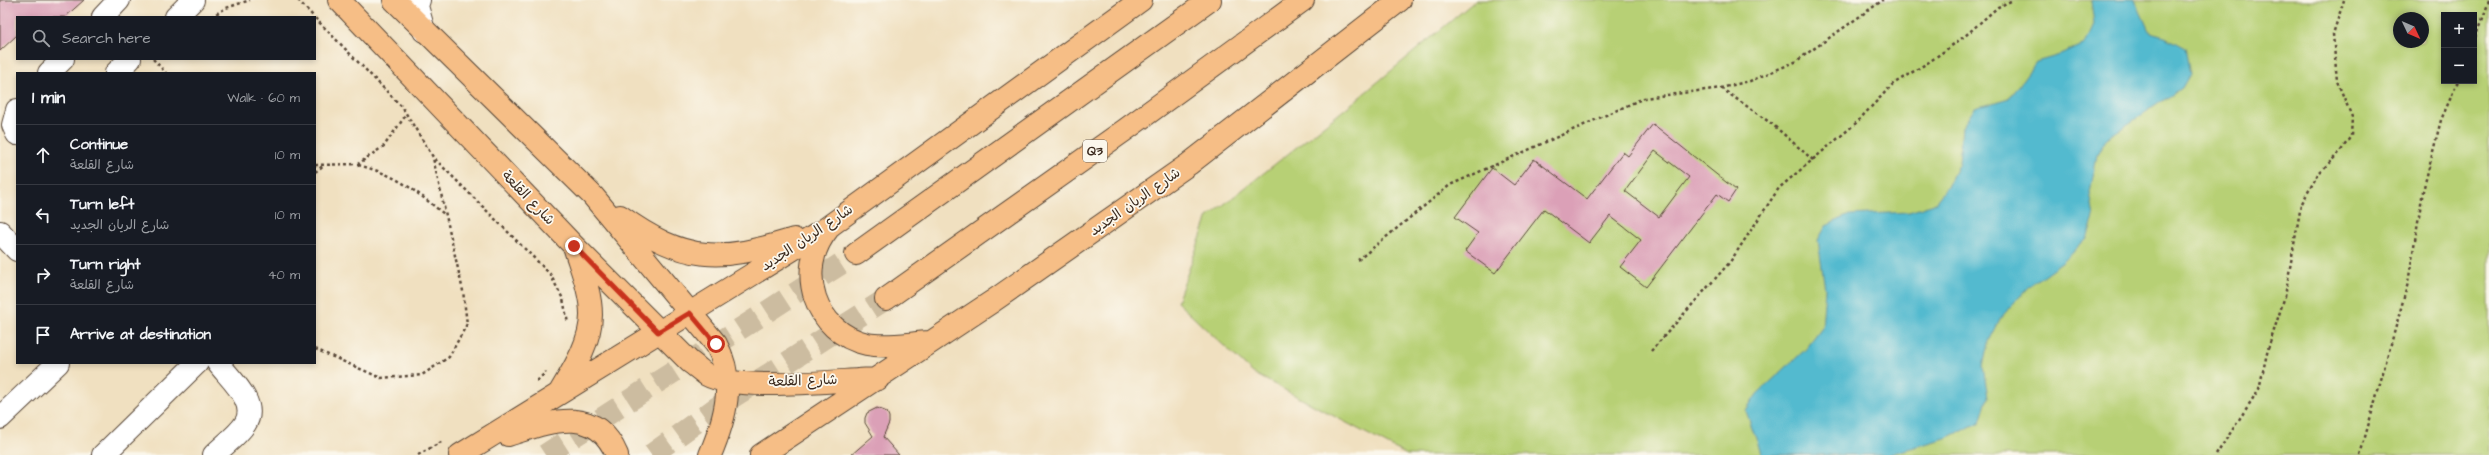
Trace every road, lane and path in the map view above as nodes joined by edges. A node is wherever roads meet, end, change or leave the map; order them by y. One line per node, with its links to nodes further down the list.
1 (119, 0): 15 (lane)
2 (250, 0): 16 (path)
3 (298, 0): 17 (path)
4 (339, 0): 42 (main road, شارع القلعة)
5 (394, 0): 19 (main road)
6 (419, 0): 19 (lane)
7 (1141, 0): 40 (main road, شارع الريان الجديد)
8 (1210, 0): 44 (main road)
9 (1303, 0): 46 (main road, Q3)
10 (1400, 0): 50 (main road, شارع الريان الجديد)
11 (1883, 0): 28 (path)
12 (2013, 0): 33 (path)
13 (2344, 0): 71 (path)
14 (2489, 1): 20 (path)
15 (104, 16)
16 (213, 16)
17 (312, 16)
18 (316, 20): 30 (path)
19 (424, 31): 38 (main road)
20 (2477, 35)
21 (62, 60): 24 (lane)
22 (129, 60): 25 (lane)
23 (154, 60): 26 (path)
24 (50, 72)
25 (117, 72)
26 (165, 72)
27 (2457, 84): 72 (path)
28 (1721, 88): 33 (path); 45 (path)
29 (16, 114): 31 (lane)
30 (406, 115): 32 (path); 35 (path)
31 (16, 132)
32 (433, 157): 39 (path); 48 (path)
33 (1813, 160): 52 (path)
34 (316, 164): 36 (path)
35 (358, 164): 36 (path); 39 (path)
36 (325, 165): 37 (path)
37 (316, 171)
38 (593, 196): 40 (main road); 47 (main road)
39 (445, 214): 51 (path)
40 (829, 225): 47 (main road, شارع الريان الجديد); 50 (main road)
41 (0, 232): 43 (lane)
42 (574, 246): 49 (main road, شارع القلعة); 60 (main road)
43 (16, 249)
44 (856, 254)
45 (1358, 260)
46 (886, 299)
47 (690, 313): 49 (main road, شارع الريان الجديد); 58 (main road)
48 (566, 329)
49 (658, 332): 58 (main road, شارع القلعة); 60 (main road, شارع الريان الجديد)
50 (929, 342): 57 (main road, شارع الريان الجديد)
51 (316, 349)
52 (1651, 351)
53 (57, 364): 61 (lane)
54 (195, 364): 64 (lane)
55 (219, 364): 65 (lane)
56 (552, 366): 59 (path)
57 (878, 379): 58 (main road, شارع القلعة); 70 (main road, شارع الريان الجديد)
58 (729, 381): 69 (main road)
59 (536, 382)
60 (559, 394): 63 (main road, شارع الريان الجديد)
61 (0, 418)
62 (444, 440): 66 (path)
63 (478, 444): 67 (main road, شارع الريان الجديد); 68 (main road)
64 (103, 455)
65 (214, 455)
66 (418, 455)
67 (460, 455)
68 (617, 455)
69 (710, 455)
70 (761, 455)
71 (2216, 455)
72 (2360, 455)

